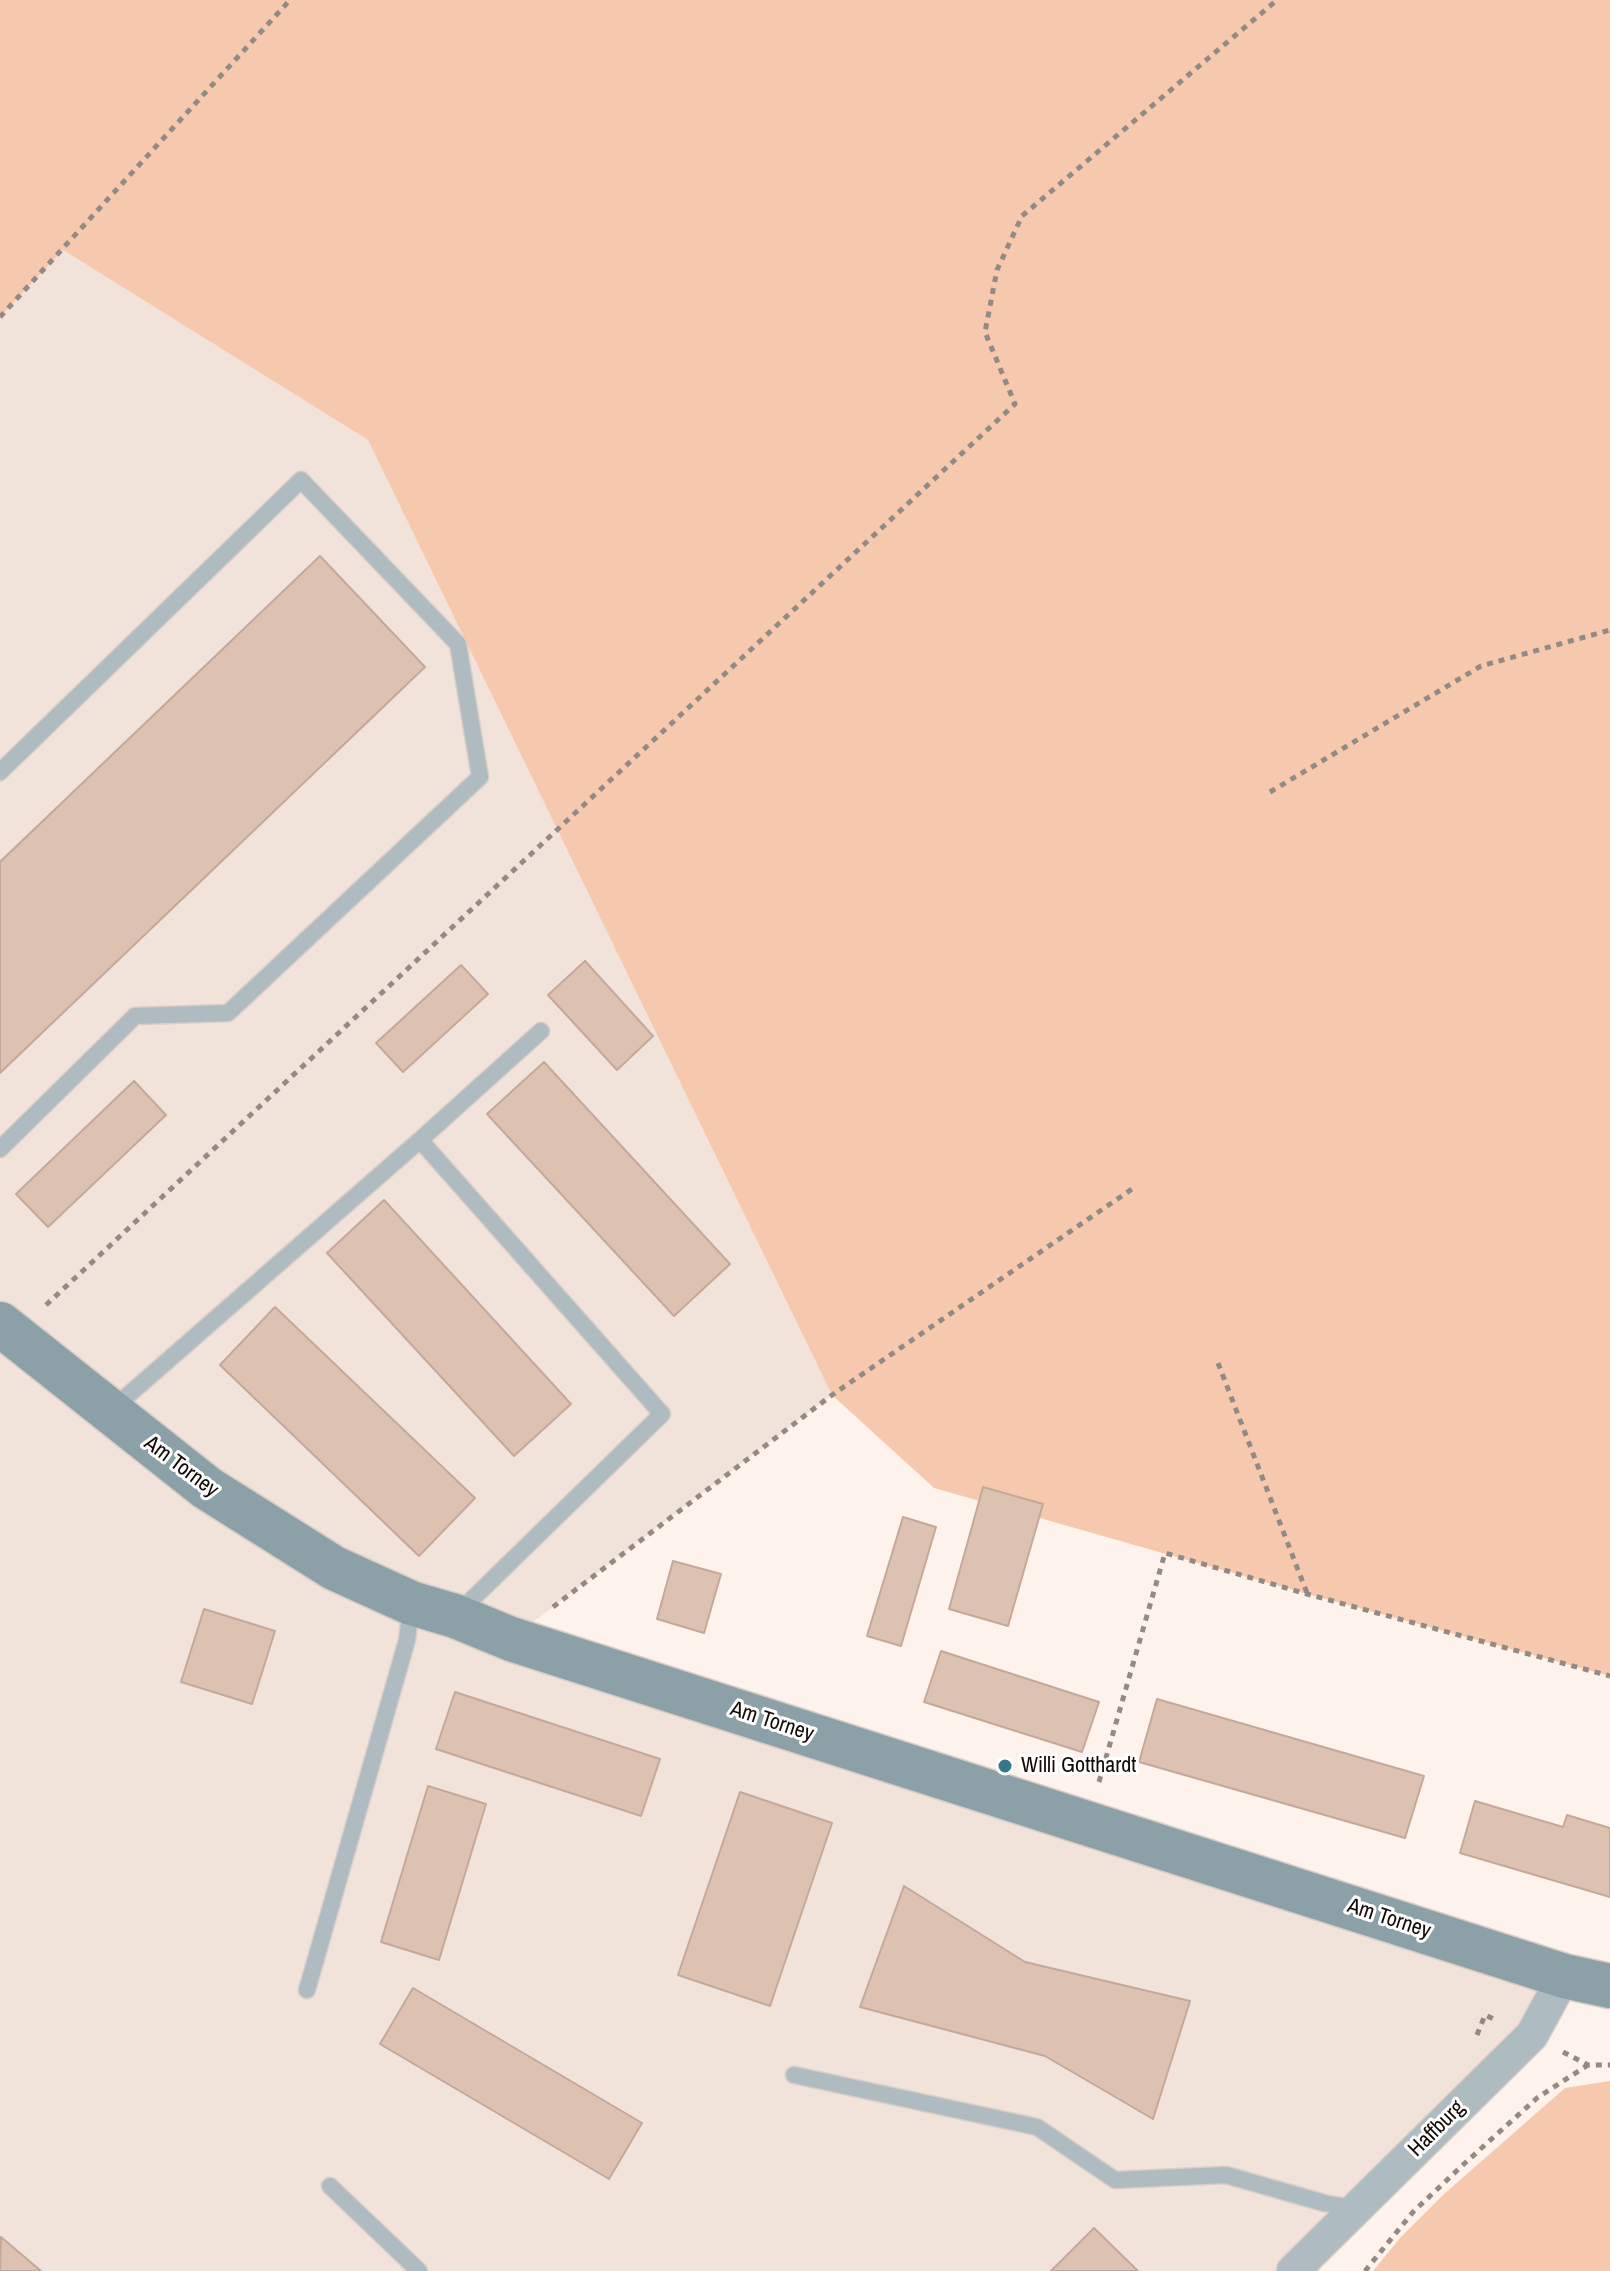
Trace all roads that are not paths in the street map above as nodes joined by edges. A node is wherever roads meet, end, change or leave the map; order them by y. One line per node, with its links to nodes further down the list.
1 (0, 772): 4 (lane)
2 (541, 1031): 3 (lane)
3 (420, 1140): 6 (lane); 8 (lane)
4 (0, 1149)
5 (6, 1330): 6 (street, Am Torney)
6 (109, 1412): 7 (street, Am Torney)
7 (411, 1603): 8 (street, Am Torney); 11 (lane)
8 (455, 1616): 9 (street, Am Torney)
9 (1564, 1976): 10 (street, Am Torney); 14 (street, Haffburg)
10 (1610, 1986)
11 (307, 1990)
12 (794, 2075): 14 (lane)
13 (330, 2186): 15 (lane)
14 (1357, 2209): 16 (street, Haffburg)
15 (419, 2271)
16 (1293, 2271)

